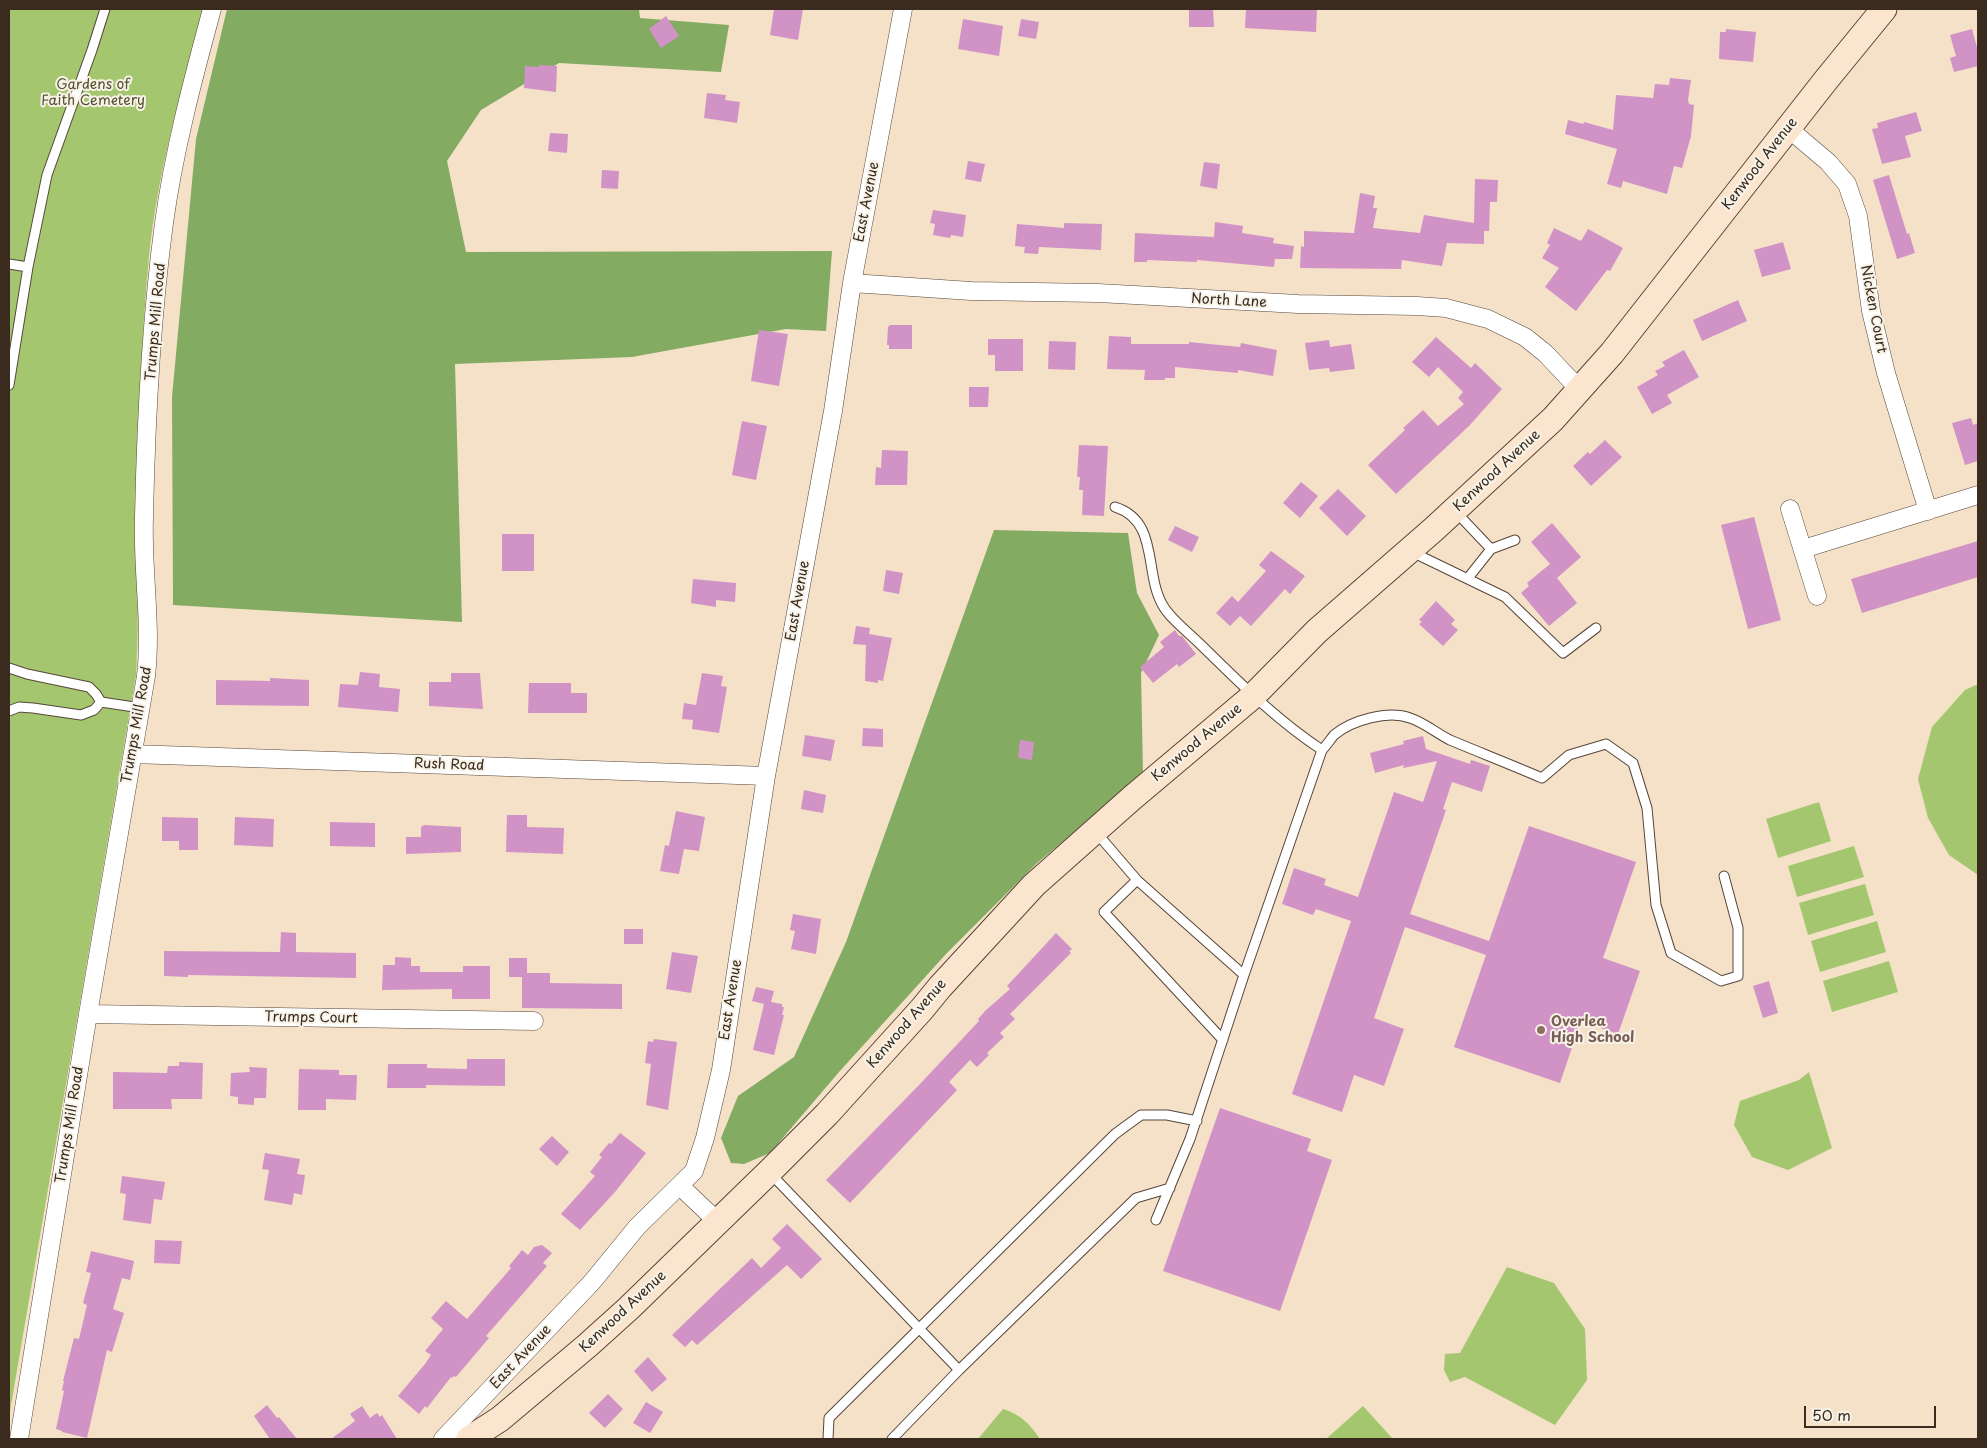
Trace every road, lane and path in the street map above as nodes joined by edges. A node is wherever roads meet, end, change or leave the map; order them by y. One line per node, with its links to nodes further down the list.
1 (105, 9): 7 (lane)
2 (212, 9): 26 (street, Trumps Mill Road)
3 (903, 9): 8 (street, East Avenue)
4 (1884, 9): 5 (main road, Kenwood Avenue)
5 (1788, 129): 10 (main road, Kenwood Avenue); 15 (street, Nicken Court)
6 (9, 264): 7 (lane)
7 (28, 267): 9 (lane)
8 (852, 283): 10 (street, North Lane); 30 (street, East Avenue)
9 (9, 386)
10 (1580, 390): 14 (main road, Kenwood Avenue)
11 (1978, 495): 15 (street)
12 (1115, 507): 24 (lane)
13 (1790, 509): 18 (street)
14 (1455, 510): 17 (lane); 19 (main road, Kenwood Avenue)
15 (1928, 510): 18 (street)
16 (1515, 540): 17 (lane)
17 (1491, 549): 20 (lane)
18 (1803, 549): 21 (street)
19 (1409, 551): 20 (lane); 24 (main road, Kenwood Avenue)
20 (1468, 578): 22 (lane)
21 (1817, 596)
22 (1596, 628)
23 (9, 668): 25 (lane)
24 (1253, 696): 28 (lane); 31 (main road, Kenwood Avenue)
25 (100, 702): 26 (lane); 27 (lane)
26 (141, 708): 29 (street, Trumps Mill Road)
27 (9, 710)
28 (1322, 750): 32 (lane); 34 (lane)
29 (132, 754): 30 (street, Rush Road); 35 (street, Trumps Mill Road)
30 (766, 776): 40 (street, East Avenue)
31 (1094, 830): 33 (lane); 39 (main road, Kenwood Avenue)
32 (1724, 876)
33 (1137, 880): 34 (lane); 37 (lane)
34 (1244, 975): 37 (lane)
35 (88, 1014): 36 (street, Trumps Court); 46 (street, Trumps Mill Road)
36 (534, 1021)
37 (1223, 1040): 38 (lane)
38 (1197, 1121): 41 (lane); 44 (lane)
39 (769, 1172): 43 (main road, Kenwood Avenue); 44 (lane)
40 (680, 1186): 43 (street); 47 (street, East Avenue)
41 (1170, 1188): 42 (lane); 45 (lane)
42 (1156, 1220)
43 (718, 1222): 48 (main road, Kenwood Avenue)
44 (919, 1328): 45 (lane); 49 (lane)
45 (959, 1370): 50 (lane)
46 (18, 1439)
47 (443, 1439)
48 (470, 1439)
49 (828, 1439)
50 (892, 1439)

